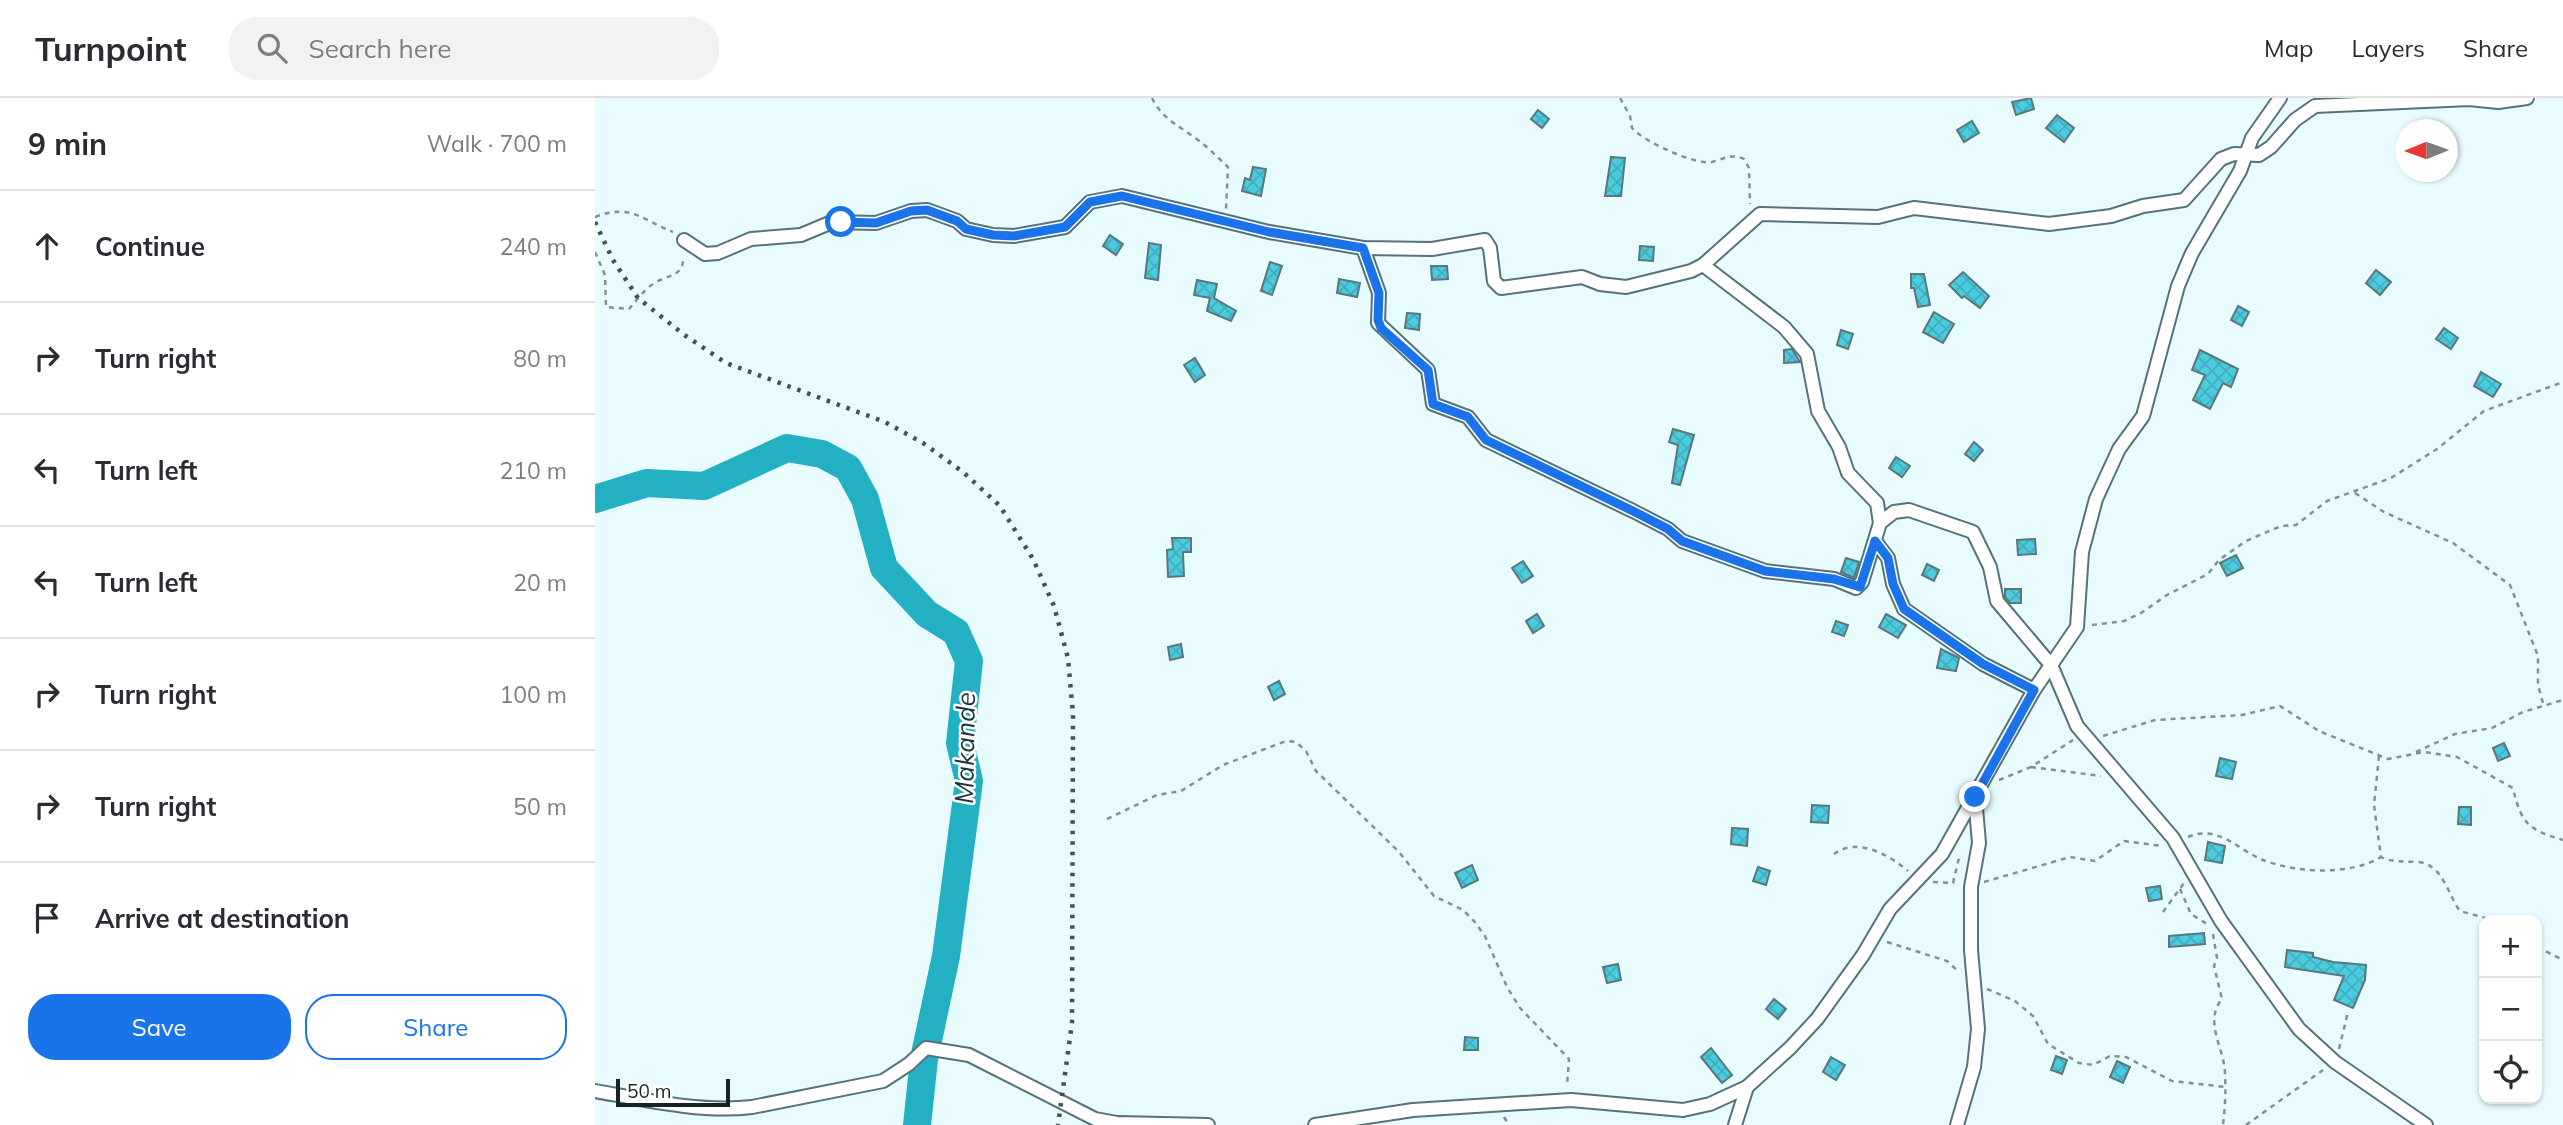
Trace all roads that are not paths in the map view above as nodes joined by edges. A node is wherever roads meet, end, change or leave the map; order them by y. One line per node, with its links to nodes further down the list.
1 (2280, 98): 3 (street)
2 (2527, 98): 3 (street)
3 (2246, 155): 6 (street); 9 (street)
4 (684, 240): 5 (street)
5 (1363, 248): 6 (street); 8 (street)
6 (1703, 265): 7 (street)
7 (1880, 523): 8 (street); 9 (street)
8 (1875, 541): 10 (street)
9 (2051, 665): 10 (street); 19 (street)
10 (2034, 690): 11 (street)
11 (1975, 797): 12 (street); 18 (street)
12 (1747, 1087): 16 (street); 17 (street)
13 (595, 1091): 14 (street)
14 (1117, 1124): 15 (street)
15 (1208, 1125)
16 (1315, 1125)
17 (1735, 1125)
18 (1957, 1125)
19 (2426, 1125)

